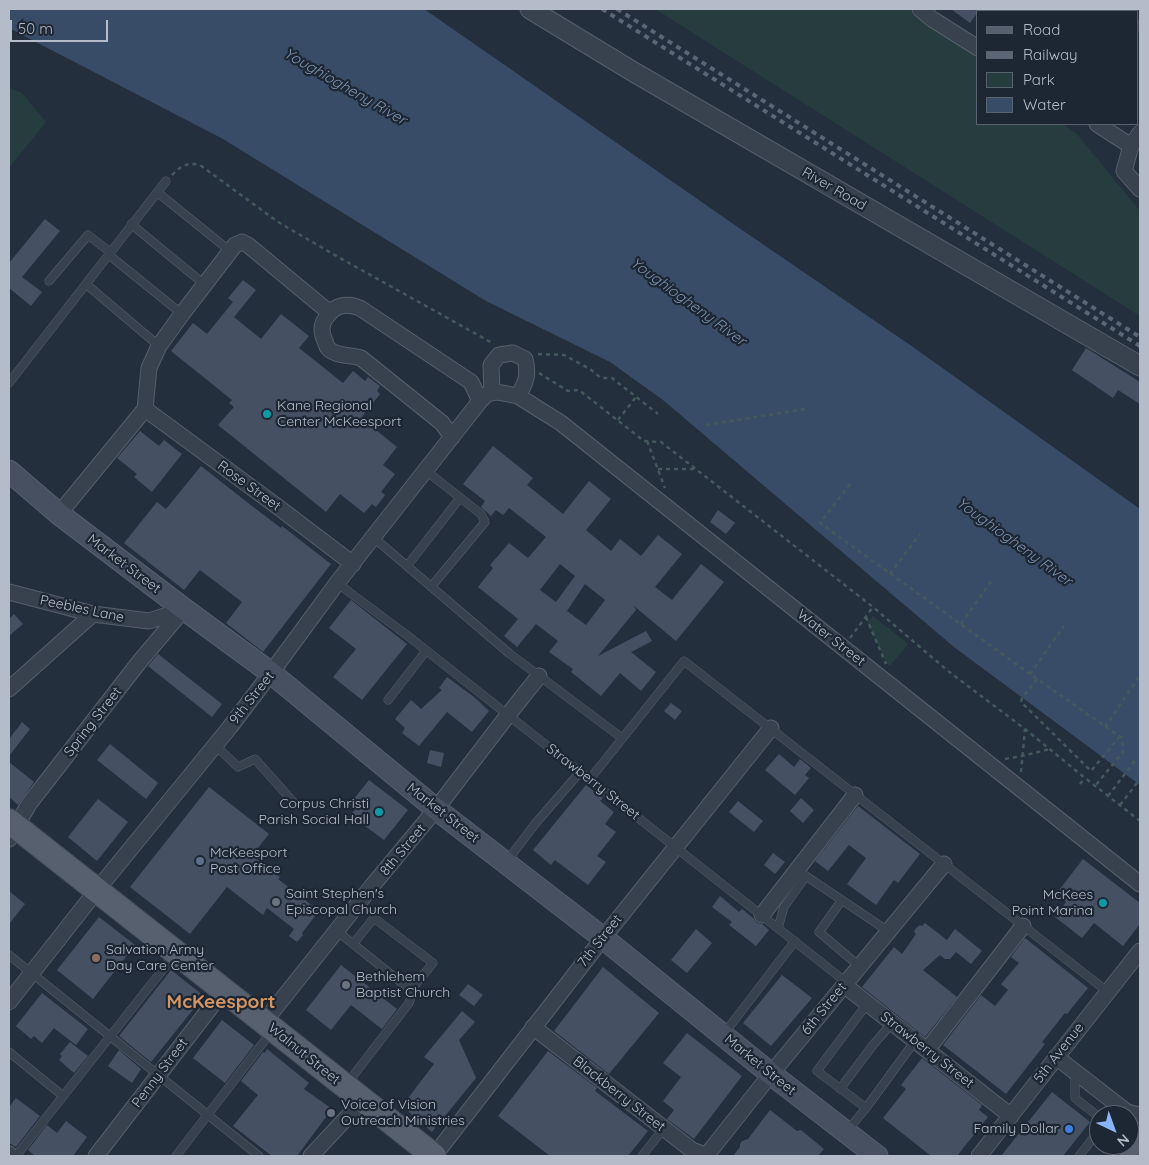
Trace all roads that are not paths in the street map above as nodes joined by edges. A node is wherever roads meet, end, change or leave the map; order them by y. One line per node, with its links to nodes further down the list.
1 (530, 9): 20 (street, River Road)
2 (920, 9): 3 (street)
3 (936, 14): 4 (street)
4 (976, 46)
5 (1099, 125): 7 (street)
6 (1140, 133): 7 (street)
7 (1131, 146): 9 (street)
8 (166, 181): 10 (lane)
9 (1140, 189)
10 (156, 192): 11 (lane); 12 (lane)
11 (131, 224): 13 (lane); 16 (lane)
12 (230, 250): 16 (street); 17 (street)
13 (109, 253): 14 (lane); 15 (lane); 18 (lane)
14 (49, 282)
15 (86, 284): 19 (lane); 21 (lane)
16 (204, 284): 18 (street)
17 (330, 312): 23 (street); 25 (street)
18 (182, 314): 19 (street)
19 (159, 346): 24 (street)
20 (1140, 366)
21 (9, 383)
22 (518, 396): 23 (street); 23 (street); 57 (street, Water Street)
23 (486, 397): 25 (street, 9th Street)
24 (145, 409): 29 (street); 31 (street, Rose Street)
25 (452, 437): 27 (street, 9th Street)
26 (9, 470): 29 (main road, Market Street)
27 (426, 470): 28 (lane); 30 (street, 9th Street)
28 (460, 498): 32 (lane); 34 (lane)
29 (59, 514): 36 (main road, Market Street)
30 (374, 537): 31 (street, 9th Street); 32 (lane)
31 (353, 564): 33 (street, 9th Street)
32 (407, 566): 34 (lane)
33 (337, 583): 38 (lane, Strawberry Street); 39 (street, 9th Street)
34 (431, 587): 40 (lane)
35 (9, 592): 37 (street, Peebles Lane)
36 (184, 609): 37 (street, Peebles Lane); 39 (main road, Market Street); 52 (street, Spring Street)
37 (93, 614): 41 (street)
38 (426, 651): 42 (lane); 43 (lane, Strawberry Street)
39 (272, 673): 46 (street, 9th Street); 51 (main road, Market Street)
40 (539, 676): 43 (street, 8th Street); 45 (lane)
41 (9, 689)
42 (388, 700)
43 (508, 715): 47 (lane, Strawberry Street); 51 (street, 8th Street)
44 (770, 728): 45 (lane); 49 (lane); 53 (street, 7th Street)
45 (622, 738): 48 (lane)
46 (215, 745): 50 (lane); 58 (street, 9th Street)
47 (580, 772): 48 (lane, Strawberry Street); 54 (lane)
48 (590, 779): 53 (lane, Strawberry Street)
49 (855, 795): 55 (lane); 56 (street)
50 (296, 805)
51 (436, 809): 54 (main road, Market Street); 63 (street, 8th Street)
52 (11, 829): 58 (main road, Walnut Street)
53 (675, 846): 60 (lane, Strawberry Street); 65 (street, 7th Street)
54 (505, 862): 65 (main road, Market Street)
55 (944, 864): 61 (lane); 64 (street, 6th Street)
56 (802, 873): 59 (lane); 60 (street); 62 (lane)
57 (1140, 884)
58 (97, 890): 69 (main road, Walnut Street); 72 (street, 9th Street)
59 (842, 900): 64 (lane); 71 (lane)
60 (762, 915): 62 (lane, Strawberry Street)
61 (1023, 926): 76 (lane); 84 (street)
62 (778, 928): 66 (lane, Strawberry Street)
63 (337, 931): 67 (lane); 80 (street, 8th Street)
64 (888, 931): 71 (street, 6th Street)
65 (602, 938): 81 (street, 7th Street); 82 (main road, Market Street)
66 (795, 941): 73 (lane, Strawberry Street); 82 (lane)
67 (353, 944): 75 (lane); 75 (lane)
68 (1140, 951): 76 (street, 5th Avenue)
69 (176, 953): 74 (main road, Walnut Street); 83 (lane)
70 (9, 955): 72 (lane)
71 (859, 966): 73 (street, 6th Street)
72 (32, 974): 77 (street, 9th Street); 83 (lane)
73 (845, 984): 78 (street, Strawberry Street); 88 (street, 6th Street)
74 (224, 990): 80 (main road, Walnut Street); 89 (street, Penny Street)
75 (411, 990): 91 (lane)
76 (1108, 992): 86 (street, 5th Avenue)
77 (9, 1002)
78 (867, 1004): 79 (street, Strawberry Street); 90 (lane)
79 (892, 1022): 84 (street, Strawberry Street); 90 (lane)
80 (269, 1026): 91 (main road, Walnut Street); 94 (lane)
81 (533, 1028): 97 (street, Blackberry Street); 105 (street, 7th Street)
82 (723, 1035): 88 (main road, Market Street)
83 (110, 1037): 89 (lane); 92 (lane)
84 (921, 1045): 93 (lane); 96 (street, Strawberry Street)
85 (9, 1052): 92 (lane)
86 (1056, 1057): 87 (street); 96 (street, 5th Avenue)
87 (1075, 1072): 95 (street); 110 (lane)
88 (771, 1074): 98 (main road, Market Street); 107 (street, 6th Street)
89 (158, 1075): 94 (lane); 101 (street, Penny Street)
90 (840, 1089): 93 (lane)
91 (354, 1094): 104 (street); 105 (main road, Walnut Street)
92 (63, 1096): 100 (lane)
93 (866, 1108): 98 (lane)
94 (208, 1115): 102 (lane); 103 (lane)
95 (1140, 1115)
96 (1011, 1116): 109 (street, 5th Avenue)
97 (664, 1128): 106 (lane); 107 (street, Blackberry Street)
98 (846, 1132): 108 (main road, Market Street)
99 (1140, 1145): 111 (main road)
100 (16, 1156)
101 (96, 1156)
102 (176, 1156)
103 (259, 1156)
104 (311, 1156)
105 (434, 1156)
106 (642, 1156)
107 (707, 1156)
108 (877, 1156)
109 (979, 1156)
110 (1080, 1156)
111 (1132, 1156)

